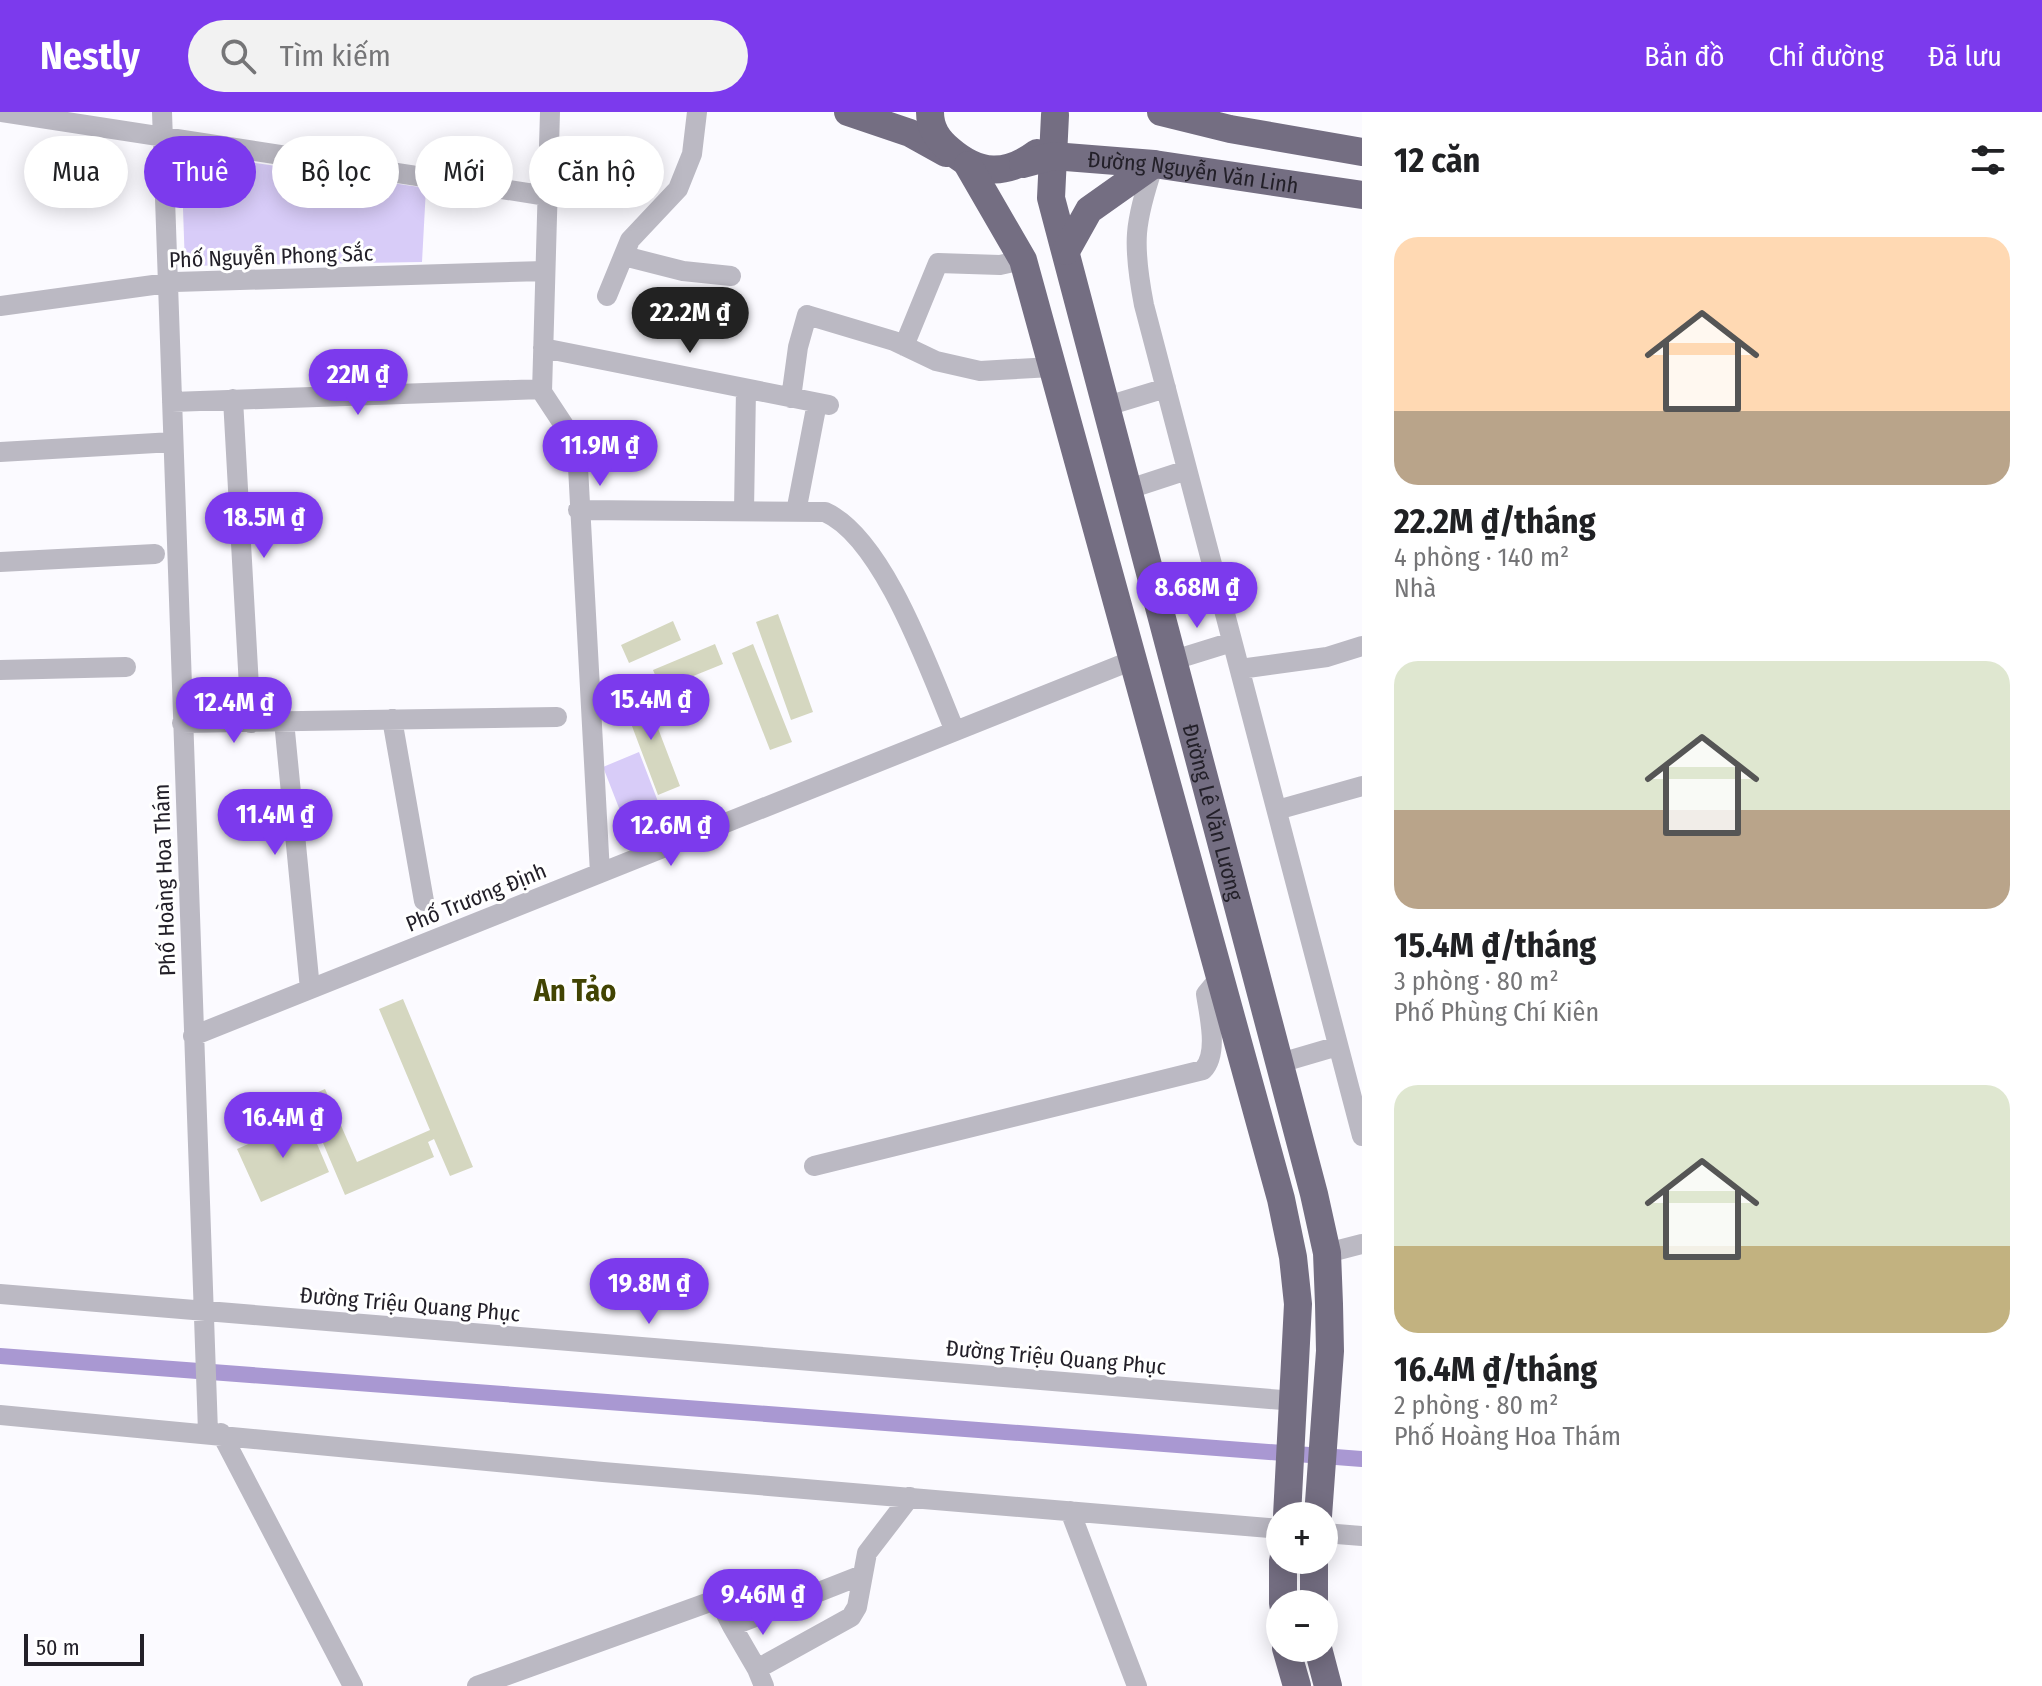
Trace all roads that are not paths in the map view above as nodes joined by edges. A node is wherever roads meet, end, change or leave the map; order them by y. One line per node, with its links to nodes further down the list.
1 (2, 112): 10 (street)
2 (162, 112): 11 (street, Phố Hoàng Hoa Thám)
3 (550, 112): 12 (street)
4 (697, 112): 24 (street)
5 (848, 112): 18 (highway)
6 (930, 112): 18 (highway)
7 (1161, 112): 9 (highway, Đường Nguyễn Văn Linh)
8 (1055, 113): 15 (highway, Đường Lê Văn Lương); 16 (highway)
9 (1230, 121): 14 (highway, Đường Nguyễn Văn Linh)
10 (157, 136)
11 (163, 136)
12 (549, 136)
13 (256, 151): 19 (street)
14 (1362, 152)
15 (1053, 156): 16 (highway, Đường Nguyễn Văn Linh); 17 (highway, Đường Nguyễn Văn Linh); 23 (highway, Đường Lê Văn Lương)
16 (1023, 164): 18 (highway, Đường Nguyễn Văn Linh)
17 (1154, 164): 20 (highway, Đường Nguyễn Văn Linh); 23 (highway); 34 (street)
18 (968, 165): 25 (highway, Đường Lê Văn Lương)
19 (529, 193)
20 (1362, 195)
21 (165, 208): 28 (street, Phố Hoàng Hoa Thám)
22 (547, 208): 26 (street)
23 (1066, 251): 40 (highway, Đường Lê Văn Lương)
24 (624, 256): 27 (street); 29 (street)
25 (1023, 260): 31 (street); 33 (highway, Đường Lê Văn Lương)
26 (545, 271): 28 (street, Phố Nguyễn Phong Sắc); 32 (street)
27 (731, 276)
28 (168, 283): 30 (street, Phố Nguyễn Phong Sắc); 39 (street, Phố Hoàng Hoa Thám)
29 (607, 296)
30 (0, 306)
31 (904, 346): 33 (street); 37 (street)
32 (543, 348): 35 (street); 36 (street)
33 (1052, 367): 52 (highway, Đường Lê Văn Lương)
34 (1166, 388): 40 (street); 43 (street)
35 (542, 389): 38 (street); 45 (street)
36 (746, 389): 37 (street); 46 (street)
37 (791, 398): 47 (street)
38 (233, 399): 39 (street); 61 (street)
39 (172, 402): 41 (street, Phố Hoàng Hoa Thám)
40 (1107, 406): 44 (highway, Đường Lê Văn Lương)
41 (173, 442): 42 (street); 60 (street, Phố Hoàng Hoa Thám)
42 (0, 452)
43 (1187, 470): 44 (street); 50 (street)
44 (1129, 489): 53 (highway, Đường Lê Văn Lương)
45 (578, 510): 46 (street); 65 (street)
46 (744, 511): 47 (street)
47 (796, 512): 62 (street)
48 (155, 554): 49 (street)
49 (0, 562)
50 (1232, 642): 53 (street); 55 (street)
51 (1362, 646): 55 (street)
52 (1133, 660): 62 (street, Phố Trương Định); 67 (highway, Đường Lê Văn Lương)
53 (1174, 660): 71 (highway, Đường Lê Văn Lương)
54 (126, 667): 56 (street)
55 (1240, 669): 64 (street)
56 (0, 670)
57 (557, 717): 58 (street)
58 (392, 719): 59 (street); 66 (street)
59 (284, 721): 61 (street); 68 (street)
60 (182, 723): 61 (street); 69 (street, Phố Hoàng Hoa Thám)
61 (251, 723)
62 (955, 731): 65 (street, Phố Trương Định)
63 (1362, 786): 64 (street)
64 (1277, 810): 70 (street)
65 (600, 873): 68 (street, Phố Trương Định)
66 (424, 901)
67 (1220, 977): 73 (street); 78 (highway, Đường Lê Văn Lương)
68 (310, 989): 69 (street, Phố Trương Định)
69 (193, 1036): 77 (street, Phố Hoàng Hoa Thám)
70 (1338, 1046): 71 (street); 72 (street)
71 (1280, 1063): 75 (highway, Đường Lê Văn Lương)
72 (1362, 1136)
73 (814, 1166)
74 (1362, 1244): 75 (street)
75 (1327, 1253): 83 (highway, Đường Lê Văn Lương)
76 (0, 1294): 77 (street, Đường Triệu Quang Phục)
77 (202, 1310): 78 (street, Đường Triệu Quang Phục); 80 (street, Phố Hoàng Hoa Thám)
78 (1294, 1409): 82 (highway, Đường Lê Văn Lương)
79 (0, 1415): 80 (street)
80 (214, 1433): 81 (street); 93 (street)
81 (910, 1497): 84 (street); 88 (street)
82 (1286, 1502)
83 (1319, 1502)
84 (1070, 1511): 85 (street); 95 (street)
85 (1266, 1518)
86 (1338, 1534): 87 (street)
87 (1362, 1536)
88 (862, 1575): 89 (street); 92 (street)
89 (732, 1626): 92 (street); 94 (street)
90 (1290, 1662): 96 (highway)
91 (1322, 1662): 97 (highway)
92 (761, 1678)
93 (353, 1686)
94 (477, 1686)
95 (1137, 1686)
96 (1297, 1686)
97 (1328, 1686)

